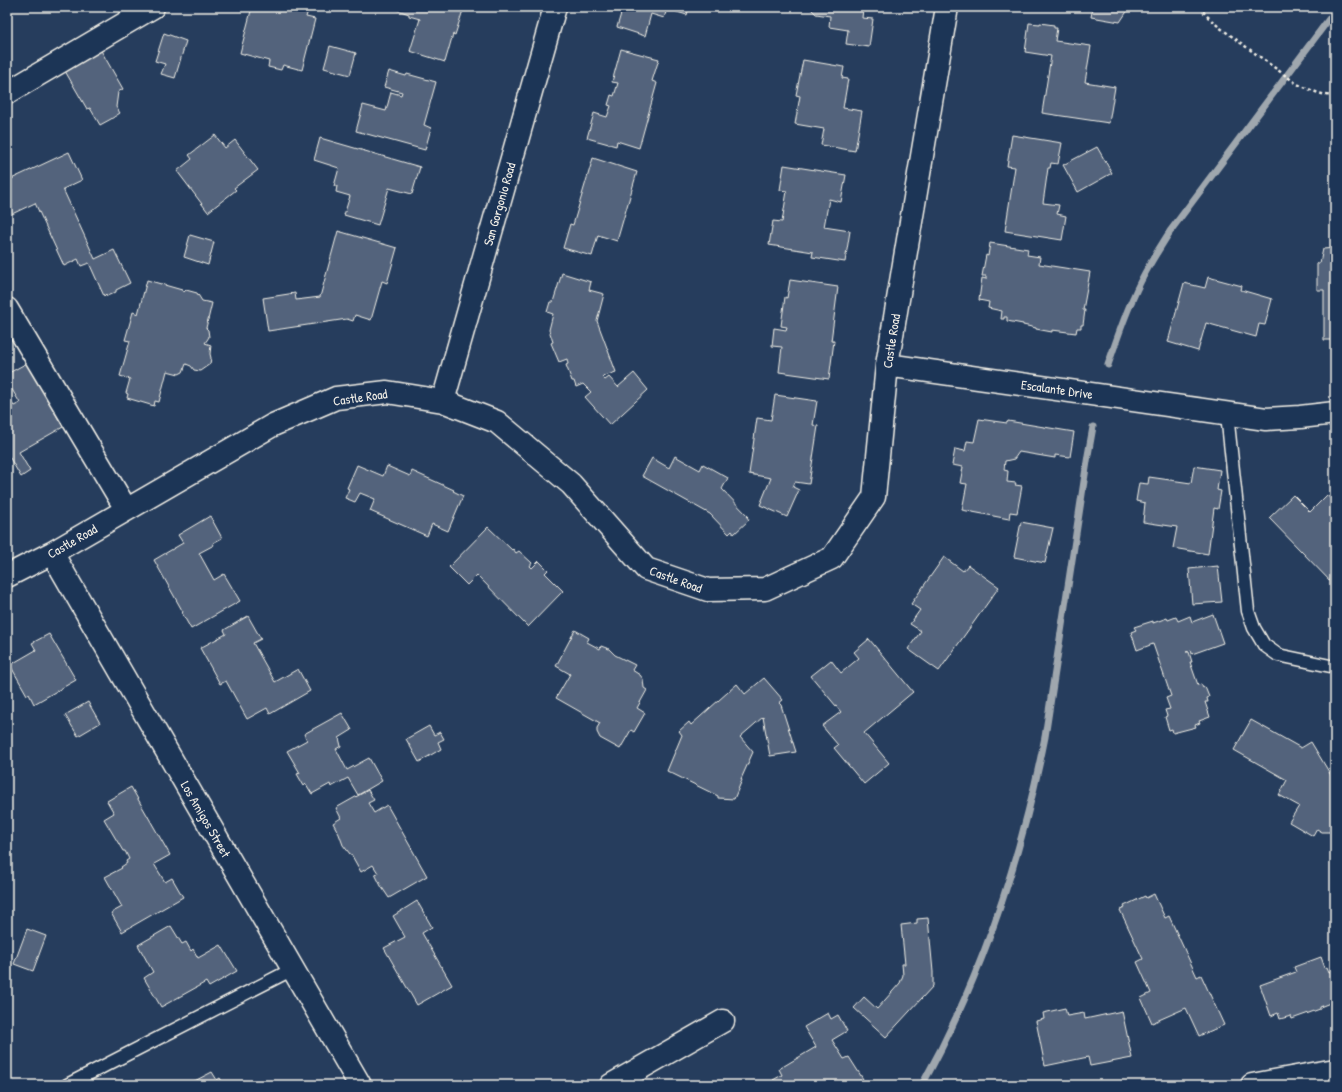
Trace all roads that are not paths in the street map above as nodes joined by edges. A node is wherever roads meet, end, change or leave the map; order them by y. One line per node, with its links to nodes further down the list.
1 (153, 7): 4 (street)
2 (554, 7): 7 (street, San Gorgonio Road)
3 (947, 7): 6 (street, Castle Road)
4 (7, 93)
5 (7, 309): 10 (street)
6 (887, 364): 7 (street, Castle Road); 9 (street, Escalante Drive)
7 (443, 401): 10 (street, Castle Road)
8 (1335, 413): 9 (street, Escalante Drive)
9 (1227, 414): 13 (lane)
10 (126, 510): 11 (street, Castle Road)
11 (52, 553): 12 (street, Castle Road); 14 (street, Los Amigos Street)
12 (7, 576)
13 (1335, 667)
14 (293, 969): 17 (lane); 18 (street, Los Amigos Street)
15 (723, 1021): 19 (street)
16 (1335, 1070): 20 (street)
17 (67, 1085)
18 (360, 1085)
19 (611, 1085)
20 (1252, 1085)

